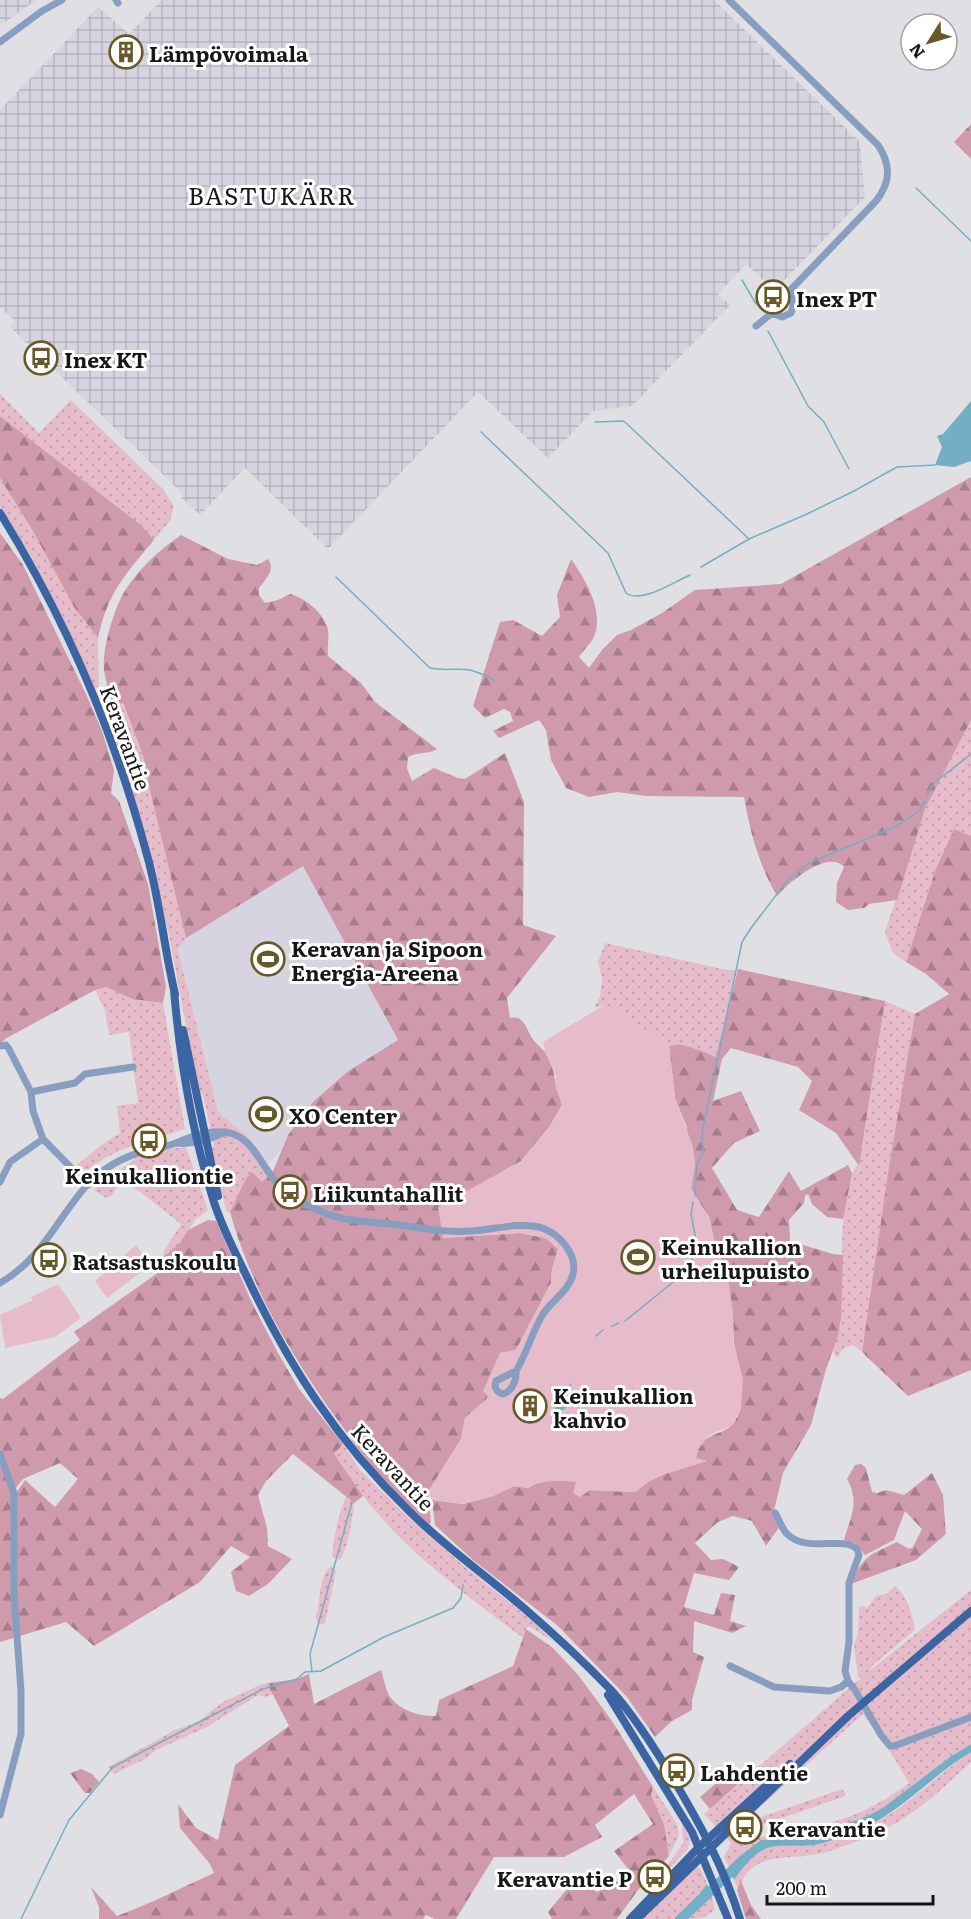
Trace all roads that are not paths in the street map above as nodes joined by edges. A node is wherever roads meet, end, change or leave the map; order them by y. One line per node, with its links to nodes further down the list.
1 (62, 0): 3 (street)
2 (729, 0): 4 (street)
3 (0, 42)
4 (791, 290): 5 (street); 5 (street)
5 (772, 313): 6 (street)
6 (756, 326)
7 (0, 513): 11 (main road, Keravantie)
8 (3, 1045): 10 (street)
9 (133, 1068): 10 (street)
10 (31, 1092): 12 (street)
11 (201, 1138): 14 (street); 16 (street); 21 (main road, Keravantie)
12 (42, 1139): 13 (street); 14 (street)
13 (0, 1182)
14 (88, 1185): 15 (street)
15 (0, 1283)
16 (516, 1371)
17 (0, 1454): 25 (street)
18 (775, 1513): 22 (street)
19 (971, 1611): 23 (main road)
20 (730, 1666): 22 (street)
21 (596, 1677): 26 (main road, Keravantie); 27 (main road, Keravantie)
22 (848, 1681): 23 (street)
23 (862, 1703): 24 (street); 26 (main road)
24 (971, 1717)
25 (0, 1815)
26 (710, 1843): 27 (main road); 28 (main road); 32 (main road, Keravantie)
27 (699, 1846): 28 (main road, Keravantie); 29 (main road)
28 (703, 1856): 30 (main road); 31 (main road, Keravantie)
29 (630, 1919)
30 (637, 1919)
31 (728, 1919)
32 (740, 1919)

